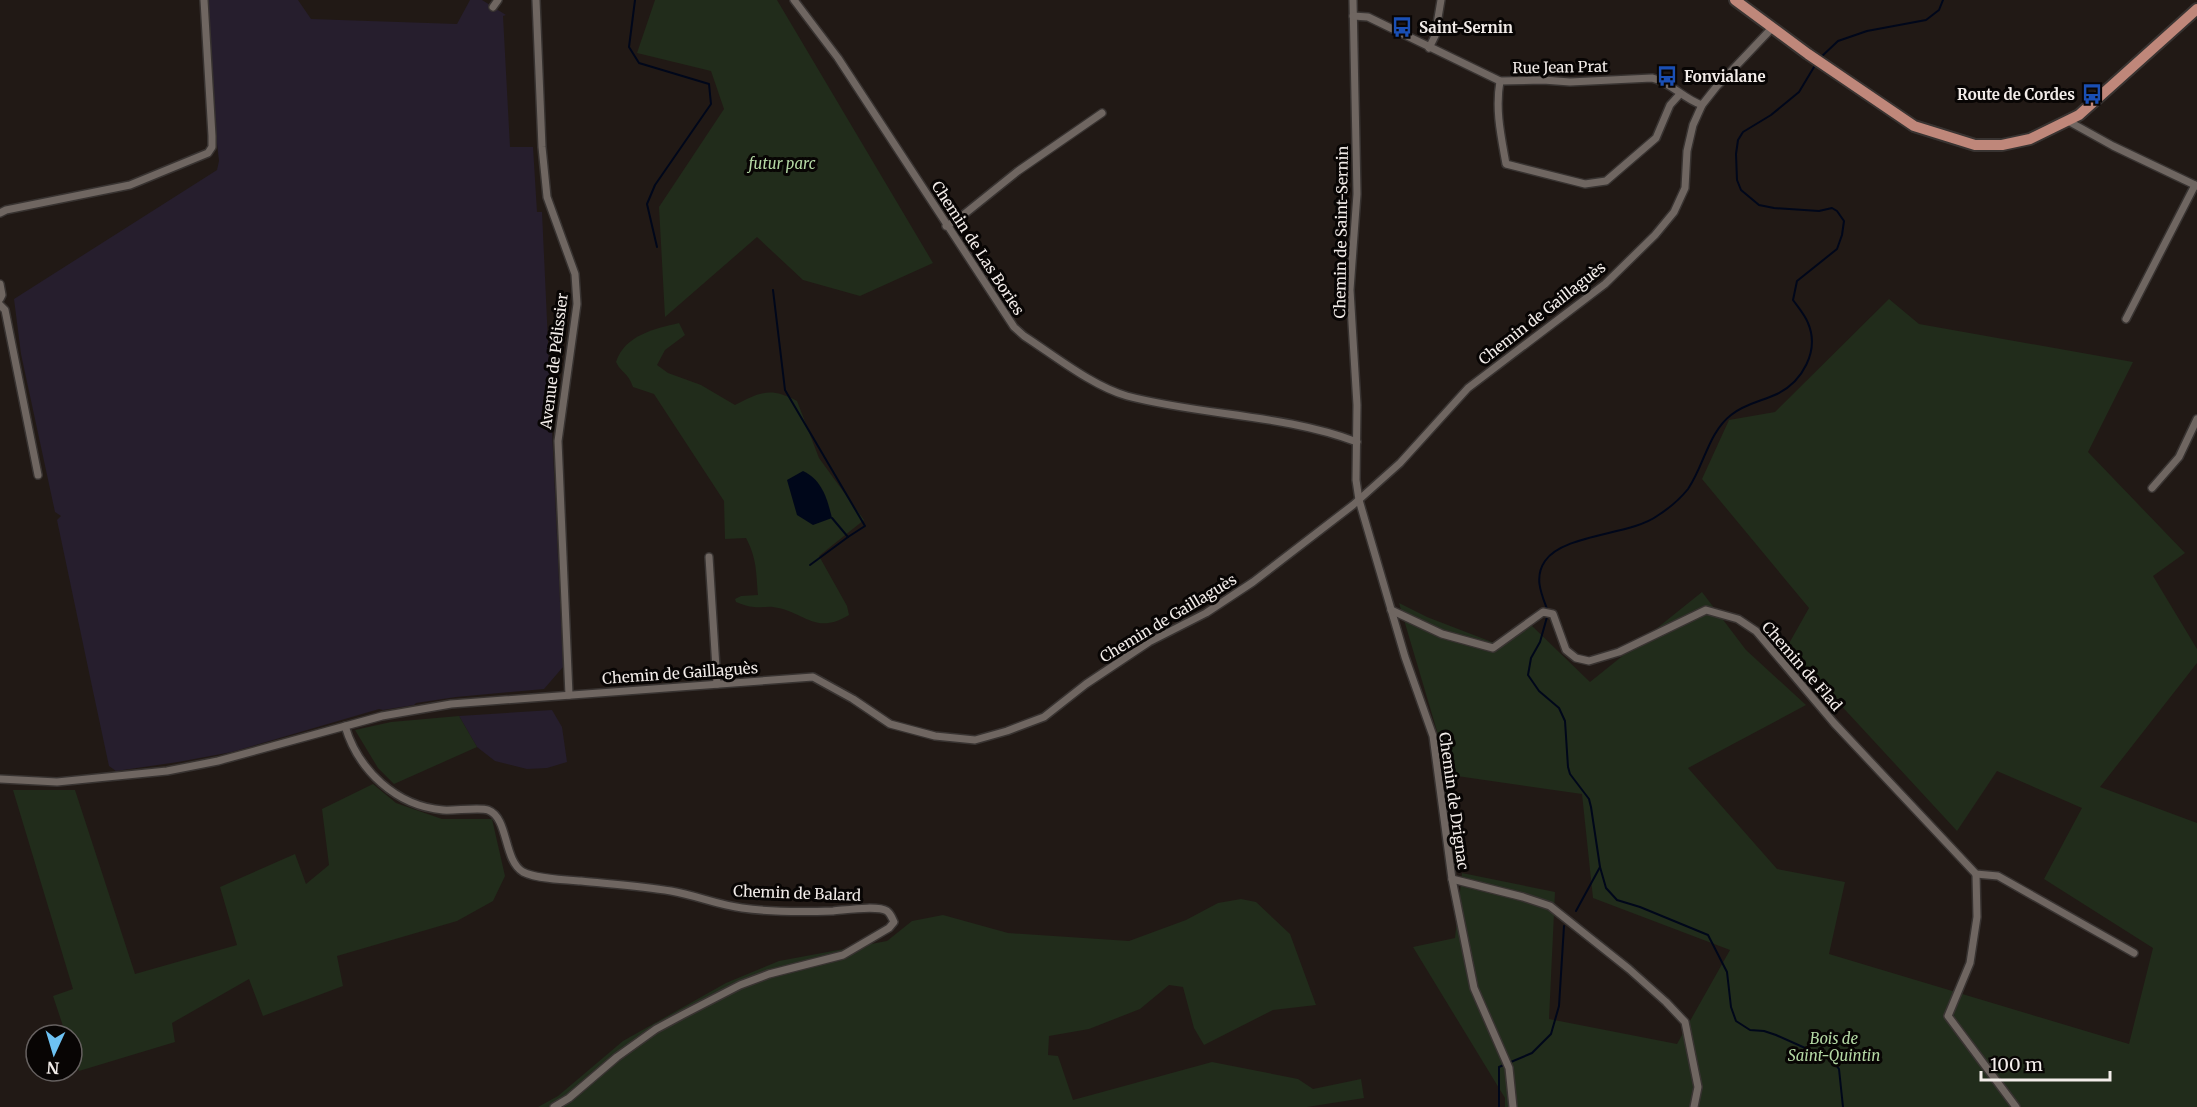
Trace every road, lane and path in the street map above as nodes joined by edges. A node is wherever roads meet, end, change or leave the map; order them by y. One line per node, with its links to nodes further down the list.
1 (204, 0): 19 (street)
2 (498, 0): 8 (street)
3 (536, 0): 33 (street, Avenue de Pélissier)
4 (794, 0): 20 (street, Chemin de Las Bories)
5 (1353, 0): 10 (street, Chemin de Saint-Sernin)
6 (1441, 0): 12 (street)
7 (1735, 0): 11 (main road)
8 (493, 7)
9 (2197, 9): 17 (main road)
10 (1353, 16): 12 (street, Rue Jean Prat); 26 (street, Chemin de Saint-Sernin)
11 (1772, 28): 15 (street, Chemin de Gaillaguès); 17 (main road)
12 (1429, 48): 13 (street, Rue Jean Prat)
13 (1500, 81): 14 (street, Rue Jean Prat); 14 (street)
14 (1680, 94): 15 (street, Rue Jean Prat)
15 (1702, 105): 29 (street, Chemin de Gaillaguès)
16 (1102, 113): 20 (street)
17 (2068, 121): 18 (street)
18 (2196, 186): 24 (street)
19 (0, 213)
20 (946, 226): 26 (street, Chemin de Las Bories)
21 (0, 284): 22 (street)
22 (0, 299)
23 (0, 305): 27 (street)
24 (2126, 319)
25 (2197, 419): 28 (street)
26 (1357, 442): 29 (street, Chemin de Saint-Sernin)
27 (38, 475)
28 (2152, 488)
29 (1359, 500): 31 (street, Chemin de Drignac); 32 (street, Chemin de Gaillaguès)
30 (709, 557): 32 (street)
31 (1391, 610): 36 (street, Chemin de Flad); 37 (street, Chemin de Drignac)
32 (717, 684): 33 (street, Chemin de Gaillaguès)
33 (569, 695): 34 (street, Chemin de Gaillaguès)
34 (345, 726): 35 (street, Chemin de Gaillaguès); 39 (street, Chemin de Balard)
35 (0, 779)
36 (1976, 874): 38 (street); 42 (street)
37 (1452, 879): 40 (street, Chemin de Drignac); 41 (street)
38 (2134, 953)
39 (554, 1107)
40 (1513, 1107)
41 (1694, 1107)
42 (2016, 1107)

